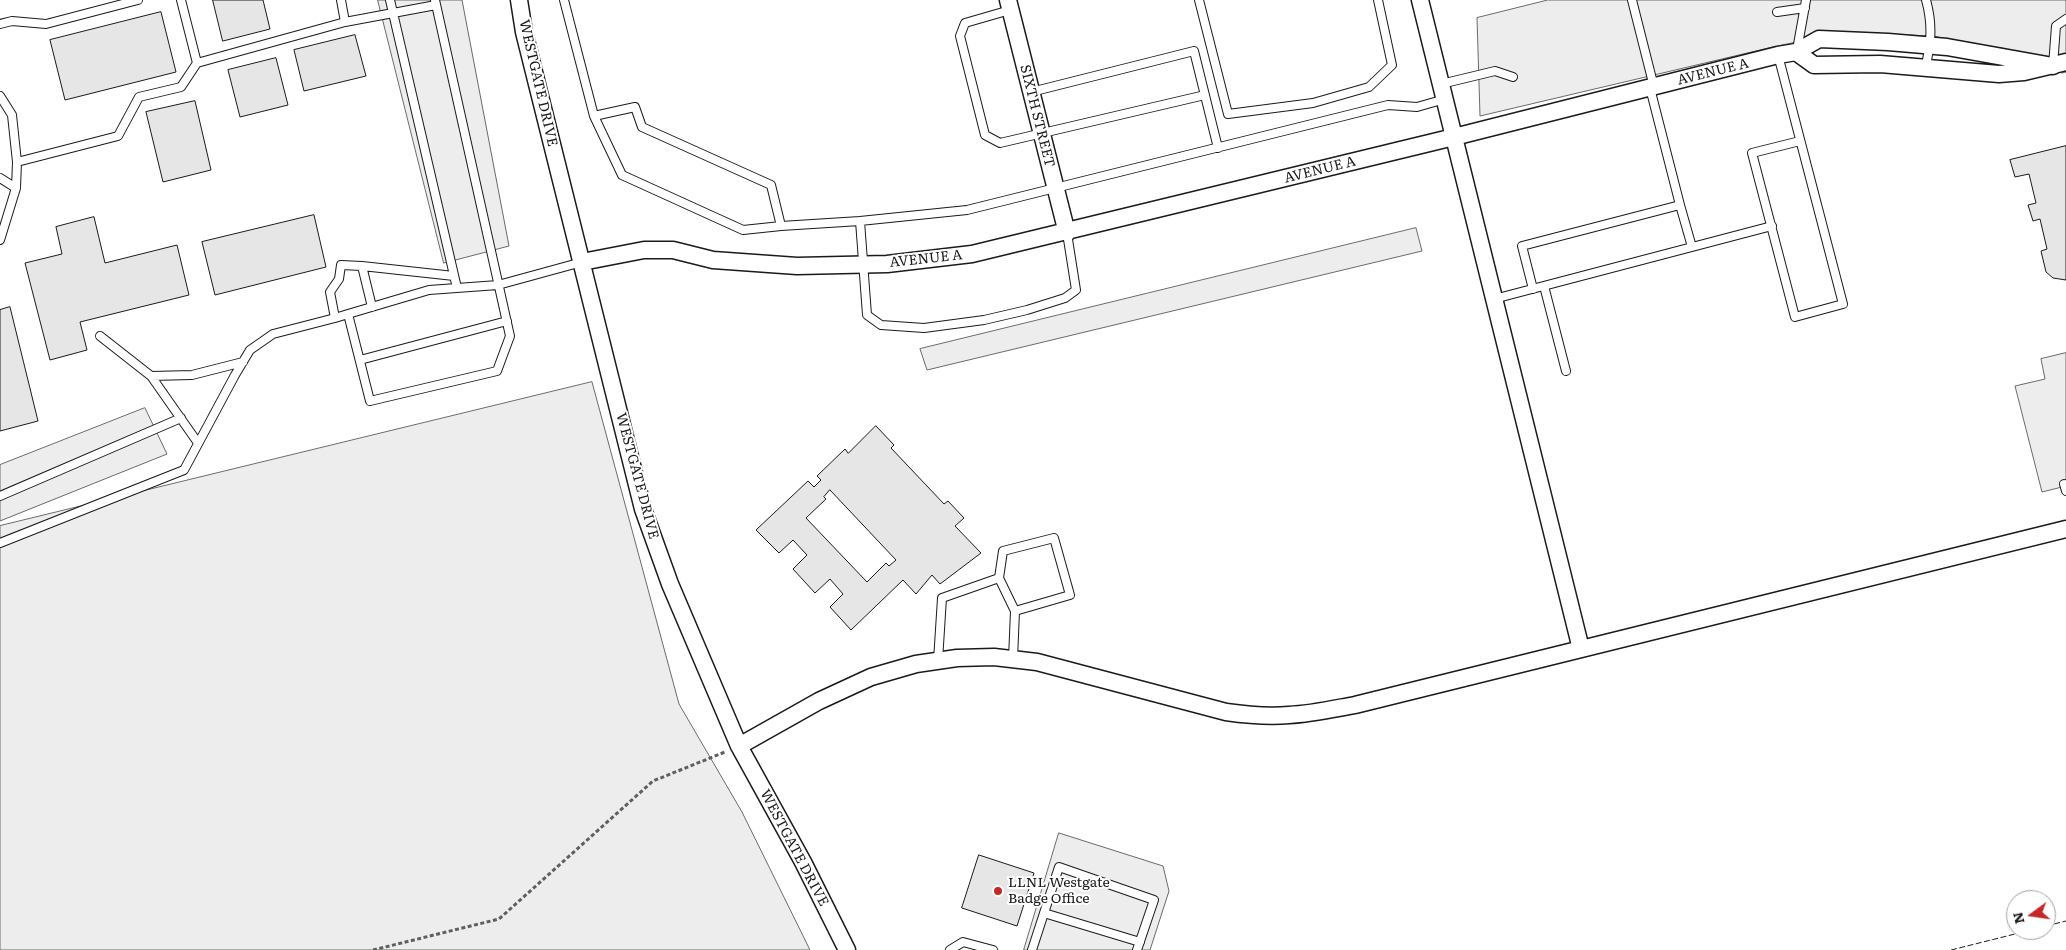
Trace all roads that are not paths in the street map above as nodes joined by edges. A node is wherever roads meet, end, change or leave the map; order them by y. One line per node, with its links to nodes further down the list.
1 (138, 0): 19 (lane)
2 (181, 0): 23 (lane)
3 (341, 0): 18 (lane)
4 (390, 0): 15 (lane)
5 (519, 0): 48 (street, WESTGATE DRIVE)
6 (564, 0): 32 (lane)
7 (1199, 0): 8 (lane)
8 (1378, 0)
9 (1420, 0): 28 (street)
10 (1632, 0): 27 (lane)
11 (1926, 0): 20 (lane)
12 (436, 2): 15 (lane); 52 (lane)
13 (1806, 4): 16 (lane); 21 (lane)
14 (1009, 5): 29 (street, SIXTH STREET); 33 (lane)
15 (392, 12): 18 (lane); 51 (lane)
16 (1777, 12)
17 (2066, 19): 24 (lane)
18 (345, 22): 23 (lane)
19 (0, 24)
20 (1930, 46): 21 (street); 24 (street); 25 (lane)
21 (1796, 52): 22 (street, AVENUE A); 25 (street)
22 (1778, 55): 27 (street, AVENUE A); 35 (lane)
23 (197, 63): 37 (lane)
24 (2059, 64): 25 (street)
25 (1925, 68)
26 (1513, 77): 28 (lane)
27 (1652, 87): 34 (street, AVENUE A); 41 (lane)
28 (1443, 91): 34 (street); 36 (lane)
29 (1031, 92): 30 (lane); 33 (street, SIXTH STREET)
30 (1205, 95): 33 (lane); 36 (lane)
31 (0, 96): 37 (lane)
32 (594, 116): 43 (lane); 43 (lane)
33 (1042, 134): 40 (street, SIXTH STREET)
34 (1454, 137): 45 (street, AVENUE A); 56 (street)
35 (1800, 141): 44 (lane); 44 (lane)
36 (1218, 148): 40 (lane)
37 (17, 162): 39 (lane)
38 (0, 178): 39 (lane)
39 (16, 188): 46 (lane)
40 (1055, 188): 42 (lane); 45 (street, SIXTH STREET)
41 (1680, 205): 47 (lane); 55 (lane)
42 (860, 221): 43 (lane); 49 (lane)
43 (781, 226)
44 (1772, 226): 47 (lane)
45 (1066, 233): 49 (street, AVENUE A); 49 (lane)
46 (0, 240)
47 (1692, 247): 53 (lane)
48 (582, 262): 49 (street, AVENUE A); 52 (lane); 76 (street, WESTGATE DRIVE)
49 (864, 264)
50 (362, 266): 51 (lane); 57 (lane); 59 (lane)
51 (454, 276): 54 (lane)
52 (498, 285): 54 (lane); 60 (lane)
53 (1544, 286): 55 (lane); 64 (lane)
54 (457, 288): 57 (lane)
55 (1533, 289): 56 (lane)
56 (1494, 299): 73 (street)
57 (372, 307): 58 (lane)
58 (348, 314): 59 (lane); 62 (lane)
59 (335, 318): 63 (lane)
60 (507, 322): 62 (lane); 62 (lane)
61 (100, 336): 65 (lane)
62 (360, 360)
63 (243, 362): 65 (lane); 67 (lane)
64 (1566, 371)
65 (151, 376): 66 (lane)
66 (181, 418): 67 (lane); 68 (lane)
67 (198, 443): 70 (lane)
68 (0, 496)
69 (2066, 529): 73 (street)
70 (0, 543)
71 (999, 578): 72 (lane); 72 (lane); 75 (lane)
72 (1015, 611): 74 (lane)
73 (1581, 649): 74 (street)
74 (1013, 659): 75 (street)
75 (938, 661): 76 (street)
76 (740, 746): 79 (street, WESTGATE DRIVE)
77 (1044, 913): 78 (lane); 78 (lane); 82 (lane)
78 (1138, 946)
79 (847, 950)
80 (950, 950): 81 (lane)
81 (993, 950)
82 (1032, 950)

